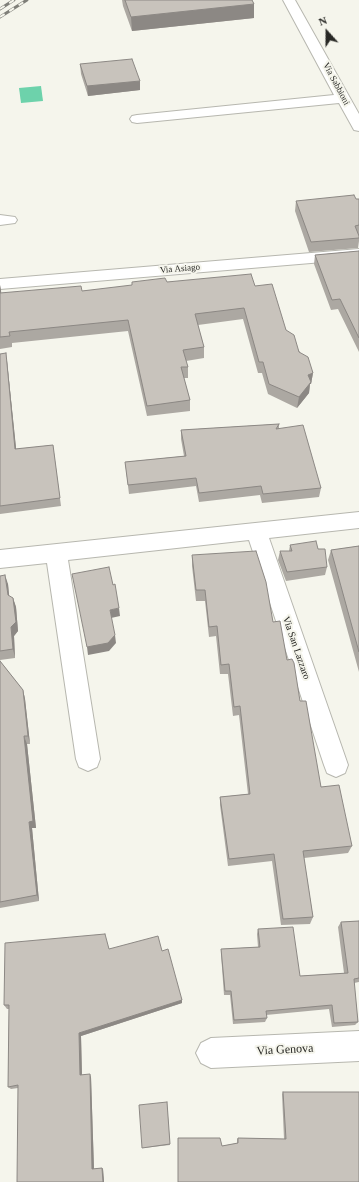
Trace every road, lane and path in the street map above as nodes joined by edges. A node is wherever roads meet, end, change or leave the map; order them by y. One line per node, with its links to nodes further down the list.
1 (289, 0): 2 (street, Via Sabbioni)
2 (343, 98): 3 (street); 4 (street, Via Sabbioni)
3 (137, 119)
4 (359, 127)
5 (359, 254): 6 (street, Via Asiago)
6 (0, 284)
7 (359, 520): 8 (street)
8 (256, 531): 9 (street); 12 (street, Via San Lazzaro)
9 (56, 553): 10 (street); 11 (street)
10 (0, 559)
11 (88, 759)
12 (336, 765)
13 (359, 1046): 14 (street, Via Genova)
14 (211, 1053)

